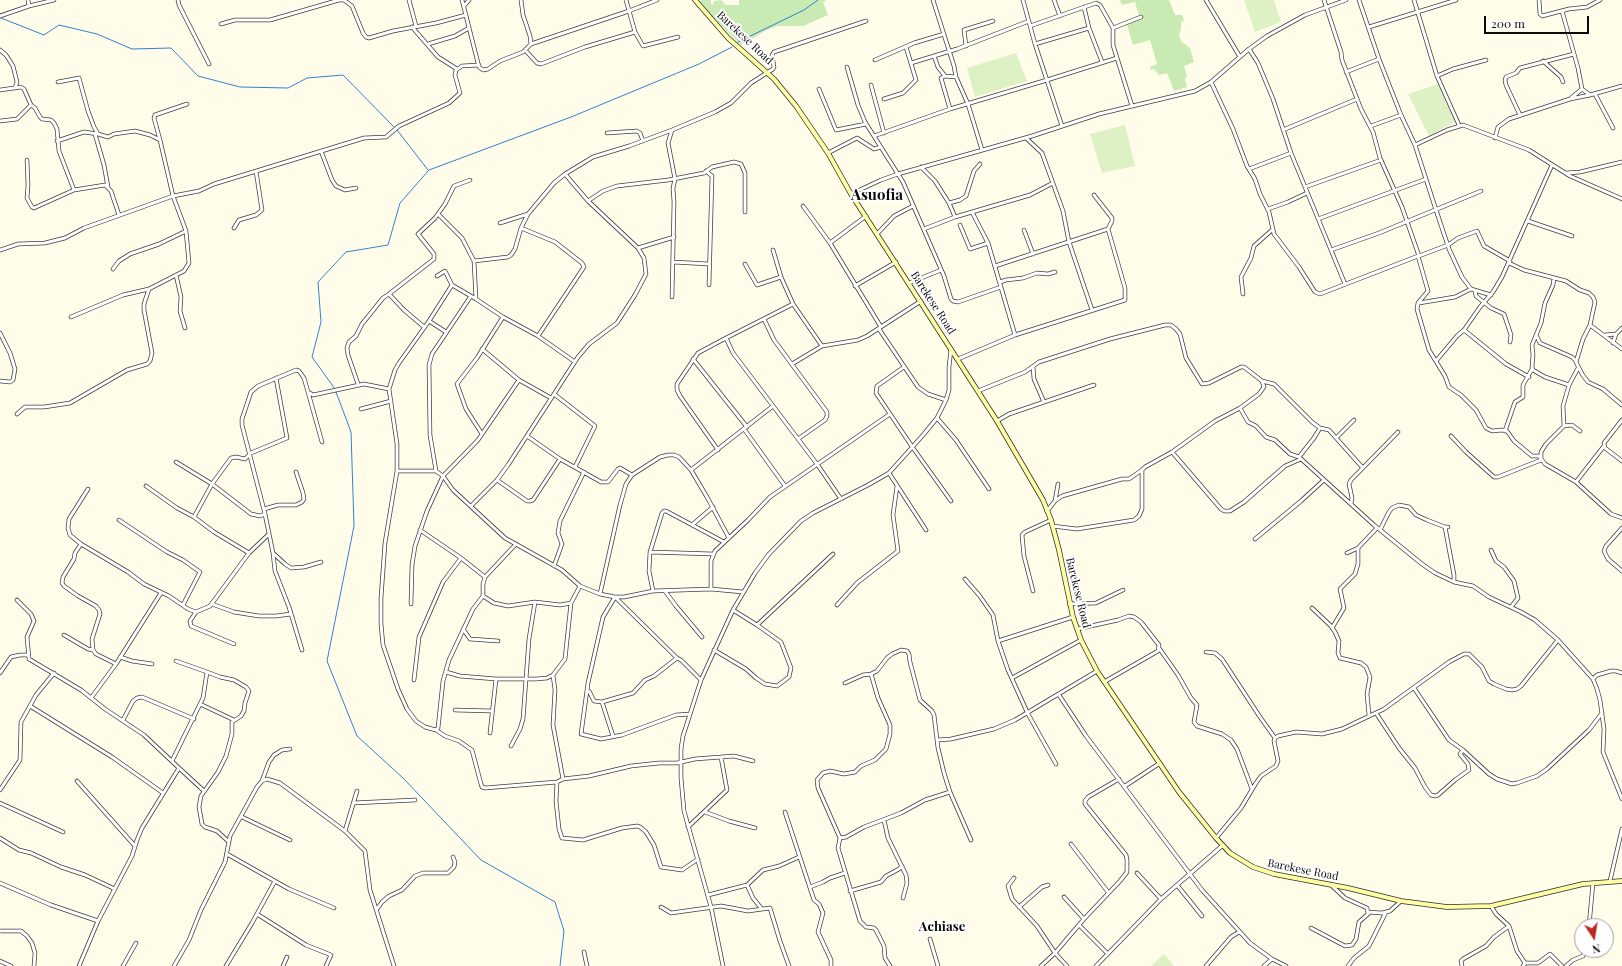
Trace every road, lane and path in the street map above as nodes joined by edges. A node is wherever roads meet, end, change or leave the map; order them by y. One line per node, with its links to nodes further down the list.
1 (28, 0): 23 (street)
2 (54, 0): 23 (street)
3 (178, 0): 66 (street)
4 (409, 0): 38 (street)
5 (462, 0): 24 (street)
6 (469, 0): 24 (street)
7 (521, 0): 48 (street)
8 (626, 0): 27 (street)
9 (657, 0): 27 (street)
10 (695, 0): 71 (main road, Barekese Road)
11 (933, 0): 45 (street)
12 (1023, 0): 36 (street)
13 (1054, 0): 32 (street)
14 (1206, 0): 58 (street)
15 (1324, 0): 26 (street)
16 (1346, 0): 26 (street)
17 (1360, 0): 40 (street)
18 (1414, 0): 29 (street)
19 (1456, 0): 29 (street)
20 (1538, 0): 28 (street)
21 (1600, 0): 28 (street)
22 (348, 1): 37 (street); 38 (street)
23 (29, 6): 31 (street)
24 (464, 6): 30 (street)
25 (1084, 7): 32 (street); 42 (street); 43 (street)
26 (1327, 7): 52 (street); 70 (street)
27 (629, 11): 44 (street); 48 (street)
28 (1562, 11): 56 (street)
29 (1418, 12): 40 (street); 73 (street)
30 (466, 15): 38 (street); 41 (street)
31 (0, 16)
32 (1060, 16): 39 (street)
33 (1141, 16): 43 (street)
34 (866, 21): 71 (street)
35 (993, 21): 50 (street)
36 (1029, 21): 39 (street); 50 (street)
37 (221, 24)
38 (414, 26): 47 (street)
39 (1030, 26): 49 (street)
40 (1368, 27): 60 (street)
41 (469, 28): 47 (street); 67 (street)
42 (1089, 28): 49 (street); 64 (street)
43 (1113, 28): 59 (street)
44 (635, 32): 46 (street); 54 (street)
45 (944, 34): 51 (street); 55 (street)
46 (678, 37)
47 (428, 44): 69 (street)
48 (531, 44): 54 (street)
49 (1035, 44): 75 (street)
50 (966, 46): 55 (street)
51 (906, 47): 61 (street); 65 (street)
52 (1249, 49): 58 (street); 104 (street)
53 (0, 50): 81 (street)
54 (525, 50): 67 (street)
55 (949, 52): 57 (street); 74 (street)
56 (1574, 54): 63 (street); 83 (street)
57 (934, 56): 65 (street); 72 (street)
58 (1240, 56): 77 (street)
59 (1117, 58): 64 (street); 93 (street)
60 (1379, 59): 70 (street); 95 (street)
61 (875, 60)
62 (1486, 60): 73 (street)
63 (1543, 61): 78 (street); 96 (street)
64 (1102, 62): 75 (street)
65 (911, 63): 87 (street)
66 (209, 64)
67 (479, 64): 69 (street)
68 (847, 67): 98 (street)
69 (457, 68): 117 (street)
70 (1346, 72): 89 (street)
71 (768, 73): 103 (street); 118 (main road, Barekese Road)
72 (945, 76): 74 (street); 94 (street)
73 (1438, 76): 99 (street)
74 (956, 77): 91 (street)
75 (1047, 80): 91 (street); 100 (street)
76 (58, 82): 107 (street)
77 (1211, 82): 93 (street); 126 (street)
78 (1563, 82)
79 (871, 85): 106 (street)
80 (1622, 86): 85 (street)
81 (15, 88): 84 (street); 92 (street)
82 (820, 89): 98 (street)
83 (1582, 89): 86 (street); 88 (street)
84 (0, 90)
85 (1595, 94): 86 (street); 102 (street)
86 (1590, 95): 88 (street)
87 (884, 99)
88 (1570, 99): 96 (street)
89 (1357, 100): 101 (street); 104 (street)
90 (187, 104): 111 (street)
91 (968, 104): 94 (street); 116 (street)
92 (31, 105): 97 (street); 112 (street)
93 (1132, 106): 100 (street)
94 (950, 109): 106 (street)
95 (1400, 115): 101 (street); 114 (street)
96 (1520, 115): 110 (street)
97 (0, 121)
98 (866, 124): 108 (street)
99 (1459, 125): 110 (street); 114 (street)
100 (1062, 126): 109 (street)
101 (1371, 126): 121 (street)
102 (1613, 128)
103 (672, 130): 113 (street); 132 (street)
104 (1283, 130): 119 (street)
105 (607, 133): 113 (street)
106 (884, 133): 108 (street)
107 (97, 134): 111 (street); 112 (street); 136 (street)
108 (874, 136): 115 (street)
109 (1026, 138): 116 (street); 135 (street)
110 (1495, 138): 124 (street)
111 (160, 140): 145 (street)
112 (58, 141): 139 (street)
113 (643, 141): 130 (street)
114 (1415, 145): 133 (street)
115 (880, 147): 118 (street); 131 (street)
116 (982, 150): 125 (street)
117 (321, 151): 127 (street); 138 (street)
118 (828, 153): 143 (main road, Barekese Road)
119 (1291, 153): 126 (street); 137 (street)
120 (27, 160): 139 (street)
121 (1381, 160): 137 (street); 140 (street)
122 (1622, 162): 129 (street)
123 (980, 164): 148 (street)
124 (1552, 165): 129 (street); 161 (street)
125 (921, 167): 131 (street); 148 (street)
126 (1249, 169): 151 (street)
127 (256, 171): 145 (street); 165 (street)
128 (706, 171): 132 (street); 153 (street); 189 (street)
129 (1566, 173): 146 (street)
130 (565, 174): 147 (street); 156 (street)
131 (898, 174): 143 (street); 150 (street)
132 (675, 179): 147 (street); 174 (street)
133 (1426, 179): 140 (street); 152 (street)
134 (470, 180): 155 (street)
135 (1053, 182): 154 (street); 175 (street)
136 (108, 187): 139 (street); 157 (street)
137 (1305, 187): 142 (street)
138 (356, 188)
139 (74, 190)
140 (1395, 190): 160 (street); 162 (street)
141 (1481, 191): 152 (street)
142 (1307, 193): 151 (street); 160 (street)
143 (851, 194): 158 (main road, Barekese Road)
144 (1094, 195): 168 (street)
145 (173, 196): 157 (street); 171 (street)
146 (1622, 199)
147 (588, 201): 179 (street)
148 (950, 203): 159 (street)
149 (803, 206): 176 (street)
150 (914, 206): 167 (street); 172 (street)
151 (1268, 209): 170 (street)
152 (1436, 210): 162 (street); 178 (street)
153 (745, 212)
154 (972, 212): 159 (street); 177 (street)
155 (438, 214): 185 (street); 209 (street)
156 (528, 214): 163 (street); 166 (street)
157 (119, 215): 180 (street)
158 (866, 216): 172 (main road, Barekese Road); 176 (street)
159 (956, 217): 167 (street)
160 (1318, 219): 182 (street)
161 (1528, 221): 173 (street); 188 (street)
162 (1408, 222): 182 (street); 184 (street)
163 (500, 223)
164 (960, 225): 177 (street)
165 (234, 228)
166 (521, 228): 185 (street); 236 (street)
167 (924, 229): 193 (street)
168 (1108, 229): 175 (street); 219 (street)
169 (1024, 230): 183 (street)
170 (1272, 230): 201 (street); 210 (street)
171 (186, 231): 192 (street); 195 (street)
172 (877, 234): 187 (main road, Barekese Road)
173 (1572, 236)
174 (674, 237): 179 (street); 186 (street)
175 (1069, 242): 183 (street); 219 (street)
176 (830, 243): 204 (street)
177 (988, 244): 191 (street)
178 (1448, 245): 184 (street); 188 (street); 207 (street)
179 (638, 248): 248 (street)
180 (0, 250)
181 (773, 250): 197 (street)
182 (1331, 250): 201 (street)
183 (1033, 254): 191 (street)
184 (1418, 256): 201 (street); 216 (street)
185 (474, 261): 214 (street)
186 (673, 262): 189 (street); 213 (street)
187 (896, 262): 200 (main road, Barekese Road); 204 (street)
188 (1509, 262): 198 (street); 211 (street)
189 (709, 264): 203 (street)
190 (745, 264): 197 (street)
191 (995, 266): 199 (street)
192 (113, 268)
193 (941, 270): 200 (street); 205 (street)
194 (1055, 272): 199 (street)
195 (176, 275): 206 (street); 226 (street)
196 (437, 276): 202 (street)
197 (781, 277): 218 (street)
198 (1554, 278): 224 (street); 232 (street)
199 (1000, 282): 205 (street)
200 (909, 283): 215 (main road, Barekese Road)
201 (1346, 284)
202 (452, 285): 212 (street); 223 (street)
203 (709, 285)
204 (855, 286): 227 (street)
205 (1001, 287): 234 (street)
206 (149, 289): 220 (street); 274 (street)
207 (1471, 289): 208 (street); 216 (street)
208 (1475, 291): 211 (street); 217 (street)
209 (389, 294): 225 (street); 259 (street)
210 (1243, 294)
211 (1490, 295): 217 (street)
212 (471, 296): 214 (street); 230 (street)
213 (672, 297)
214 (476, 299): 221 (street)
215 (921, 301): 227 (street); 242 (main road, Barekese Road)
216 (1418, 303): 246 (street)
217 (1484, 303): 229 (street); 238 (street)
218 (793, 304): 222 (street); 240 (street)
219 (1092, 310): 234 (street)
220 (71, 317)
221 (503, 317): 236 (street); 241 (street)
222 (764, 319): 237 (street); 249 (street)
223 (429, 321): 225 (street); 230 (street)
224 (1590, 326): 235 (street); 247 (street)
225 (424, 327): 262 (street)
226 (185, 328)
227 (880, 328): 240 (street); 250 (street)
228 (1622, 328): 233 (street)
229 (1464, 330): 246 (street); 254 (street)
230 (446, 332): 308 (street)
231 (0, 333): 257 (street)
232 (1536, 334): 247 (street); 252 (street)
233 (1616, 334): 235 (street); 239 (street)
234 (1015, 335): 245 (street)
235 (1605, 335): 239 (street)
236 (538, 336): 248 (street)
237 (726, 338): 244 (street); 271 (street)
238 (1510, 342)
239 (1613, 343): 243 (street)
240 (822, 346): 249 (street)
241 (482, 349): 256 (street); 286 (street)
242 (951, 349): 245 (main road, Barekese Road); 267 (street)
243 (1622, 349)
244 (694, 359): 281 (street); 294 (street)
245 (958, 359): 263 (main road, Barekese Road)
246 (1436, 361): 283 (street)
247 (1576, 361): 253 (street)
248 (575, 362): 265 (street)
249 (792, 364): 290 (street)
250 (904, 367): 267 (street); 275 (street)
251 (1033, 367): 258 (street); 263 (street); 269 (street)
252 (1532, 368): 254 (street); 261 (street)
253 (1578, 368): 261 (street); 270 (street)
254 (1529, 377): 283 (street)
255 (276, 378): 264 (street); 296 (street); 296 (street)
256 (519, 380): 266 (street); 286 (street)
257 (0, 381)
258 (1262, 381): 272 (street); 282 (street)
259 (358, 384): 262 (street); 264 (street)
260 (1094, 385): 269 (street)
261 (1569, 385): 280 (street)
262 (389, 389): 268 (street)
263 (978, 391): 279 (main road, Barekese Road)
264 (308, 392): 291 (street)
265 (554, 394): 266 (street); 303 (street)
266 (551, 398): 287 (street)
267 (946, 400): 276 (street)
268 (391, 401): 273 (street); 307 (street)
269 (1044, 402): 279 (street)
270 (1622, 405)
271 (773, 406): 281 (street); 290 (street)
272 (1240, 408): 295 (street); 297 (street)
273 (361, 409)
274 (17, 414)
275 (890, 414): 293 (street); 302 (street)
276 (937, 418): 293 (street); 323 (street)
277 (1354, 420): 289 (street)
278 (1622, 420): 292 (street)
279 (997, 421): 331 (main road, Barekese Road)
280 (1564, 426): 284 (street); 299 (street)
281 (746, 428): 294 (street); 320 (street)
282 (1320, 428): 289 (street); 297 (street)
283 (1505, 431): 299 (street)
284 (1580, 431)
285 (1398, 432): 304 (street)
286 (482, 434): 313 (street)
287 (526, 436): 298 (street); 314 (street)
288 (1451, 436): 299 (street)
289 (1336, 438): 304 (street)
290 (798, 439): 302 (street)
291 (322, 442)
292 (1604, 446): 300 (street); 316 (street)
293 (913, 448): 311 (street); 325 (street)
294 (718, 450): 305 (street)
295 (1172, 452): 297 (street); 306 (street)
296 (251, 454): 317 (street); 330 (street)
297 (1300, 458): 315 (street)
298 (560, 459): 303 (street); 314 (street)
299 (1541, 460): 316 (street)
300 (1622, 461)
301 (176, 462): 317 (street)
302 (818, 464): 320 (street); 324 (street)
303 (575, 467): 310 (street)
304 (1362, 468): 327 (street)
305 (691, 470): 312 (street); 329 (street)
306 (1142, 470): 326 (street); 338 (street)
307 (397, 471): 308 (street); 444 (street)
308 (436, 471): 313 (street)
309 (296, 472): 330 (street)
310 (584, 472): 312 (street); 359 (street)
311 (889, 473): 321 (street); 324 (street)
312 (632, 475): 372 (street)
313 (443, 476): 328 (street); 341 (street)
314 (497, 480): 328 (street)
315 (1324, 480): 327 (street); 345 (street)
316 (1576, 482): 334 (street)
317 (212, 484): 332 (street); 333 (street)
318 (1058, 484): 326 (street)
319 (146, 486): 333 (street)
320 (785, 486): 344 (street)
321 (897, 486): 342 (street); 382 (street)
322 (88, 489): 347 (street)
323 (989, 489)
324 (841, 499): 370 (street)
325 (951, 501)
326 (1055, 501): 331 (street)
327 (1351, 504): 340 (street)
328 (471, 506): 348 (street)
329 (713, 507): 337 (street); 344 (street)
330 (264, 509): 332 (street)
331 (1047, 511): 336 (main road, Barekese Road)
332 (265, 514): 343 (street)
333 (194, 517): 352 (street)
334 (1622, 518)
335 (119, 520): 381 (street)
336 (1051, 520): 338 (main road, Barekese Road); 369 (street)
337 (692, 525): 346 (street); 351 (street)
338 (1052, 526): 380 (main road, Barekese Road)
339 (1622, 528): 360 (street)
340 (1379, 529): 349 (street); 363 (street); 363 (street)
341 (420, 530): 357 (street); 379 (street)
342 (926, 530)
343 (269, 534): 352 (street); 353 (street)
344 (729, 538): 346 (street)
345 (1255, 539)
346 (724, 542): 355 (street)
347 (81, 544): 371 (street); 401 (street)
348 (516, 544): 359 (street); 361 (street)
349 (1358, 548): 354 (street); 390 (street)
350 (1491, 550): 383 (street)
351 (650, 552): 355 (street); 367 (street)
352 (248, 553): 378 (street)
353 (273, 553): 358 (street); 387 (street)
354 (1348, 553)
355 (713, 554): 365 (street)
356 (833, 554): 389 (street)
357 (461, 558): 361 (street); 423 (street)
358 (321, 562)
359 (554, 566): 364 (street)
360 (1622, 571)
361 (485, 577): 373 (street)
362 (965, 580): 398 (street)
363 (1454, 582): 383 (street)
364 (580, 586): 372 (street); 377 (street)
365 (711, 589): 368 (street); 370 (street)
366 (1123, 590): 380 (street)
367 (653, 591): 368 (street); 374 (street)
368 (665, 591): 394 (street)
369 (1033, 591)
370 (743, 592): 385 (street)
371 (161, 593): 381 (street); 406 (street)
372 (600, 594): 374 (street)
373 (483, 596): 376 (street); 391 (street)
374 (615, 597): 407 (street); 428 (street)
375 (17, 600): 405 (street)
376 (535, 602): 377 (street); 421 (street)
377 (571, 603): 418 (street)
378 (212, 604): 386 (street); 387 (street)
379 (410, 604)
380 (1070, 604): 388 (main road, Barekese Road)
381 (183, 605): 386 (street)
382 (837, 605)
383 (1511, 607): 396 (street)
384 (1312, 608): 390 (street)
385 (733, 610): 389 (street); 403 (street)
386 (196, 612): 399 (street)
387 (291, 614): 402 (street)
388 (1073, 617): 392 (main road, Barekese Road); 398 (street)
389 (757, 625): 403 (street)
390 (1332, 628): 440 (street)
391 (463, 629): 397 (street); 413 (street)
392 (1077, 629): 395 (main road, Barekese Road); 400 (street)
393 (64, 634): 401 (street)
394 (702, 637)
395 (1081, 640): 411 (main road, Barekese Road); 419 (street)
396 (1558, 640): 422 (street); 427 (street)
397 (498, 641)
398 (998, 641): 419 (street)
399 (234, 644)
400 (1159, 648): 425 (street); 468 (street)
401 (93, 650): 409 (street)
402 (302, 650)
403 (714, 650): 424 (street)
404 (1206, 652): 447 (street)
405 (28, 655): 414 (street); 415 (street)
406 (120, 656): 409 (street); 410 (street)
407 (677, 658): 424 (street); 431 (street)
408 (176, 660): 412 (street)
409 (116, 664): 430 (street)
410 (152, 664)
411 (1097, 671): 425 (main road, Barekese Road); 429 (street)
412 (207, 672): 432 (street); 443 (street)
413 (446, 672): 420 (street); 444 (street)
414 (0, 673)
415 (54, 673): 430 (street); 433 (street)
416 (1622, 673): 422 (street)
417 (871, 674): 426 (street); 448 (street); 487 (street)
418 (553, 675): 421 (street); 459 (street)
419 (1012, 678): 439 (street)
420 (496, 679): 421 (street); 435 (street)
421 (526, 679): 449 (street)
422 (1592, 679): 436 (street)
423 (414, 680)
424 (701, 680): 438 (street)
425 (1104, 682): 456 (main road, Barekese Road)
426 (845, 683)
427 (1414, 688): 437 (street); 451 (street)
428 (588, 689): 431 (street); 446 (street)
429 (1059, 695): 439 (street); 460 (street)
430 (91, 698): 442 (street)
431 (602, 702): 446 (street)
432 (200, 704): 441 (street); 443 (street)
433 (30, 706): 467 (street); 472 (street)
434 (455, 710): 435 (street)
435 (492, 711): 445 (street)
436 (1602, 712): 451 (street); 466 (street)
437 (1376, 713): 440 (street); 451 (street)
438 (690, 714): 446 (street); 455 (street)
439 (1028, 714): 448 (street); 457 (street)
440 (1369, 715): 447 (street)
441 (194, 719): 442 (street); 453 (street)
442 (122, 720): 453 (street)
443 (234, 720): 469 (street)
444 (436, 730): 463 (street)
445 (490, 733)
446 (612, 736)
447 (1275, 738): 468 (street)
448 (938, 740): 471 (street)
449 (511, 746)
450 (290, 749): 461 (street)
451 (1463, 750)
452 (721, 757): 454 (street); 455 (street); 477 (street)
453 (172, 761): 458 (street)
454 (753, 761)
455 (680, 762): 459 (street); 481 (street)
456 (1160, 763): 464 (street); 488 (main road, Barekese Road)
457 (1056, 764)
458 (179, 768): 469 (street); 472 (street)
459 (563, 779): 463 (street)
460 (1119, 779): 464 (street); 516 (street)
461 (262, 781): 479 (street); 484 (street)
462 (77, 782): 494 (street)
463 (557, 782): 498 (street)
464 (1125, 786): 501 (street)
465 (1622, 786): 466 (street)
466 (1617, 787): 473 (street)
467 (0, 790)
468 (1252, 790): 488 (street)
469 (204, 791): 491 (street)
470 (357, 791): 476 (street)
471 (950, 792): 480 (street); 490 (street)
472 (163, 793): 494 (street)
473 (1622, 799)
474 (415, 800): 476 (street)
475 (0, 803): 485 (street)
476 (353, 803): 484 (street)
477 (705, 812): 481 (street); 482 (street)
478 (785, 812): 497 (street)
479 (242, 817): 489 (street); 491 (street)
480 (884, 820): 487 (street); 499 (street)
481 (688, 827): 498 (street)
482 (755, 828)
483 (1622, 829): 505 (street)
484 (344, 831): 528 (street)
485 (63, 832)
486 (0, 838): 514 (street)
487 (840, 838): 500 (street)
488 (1216, 838): 493 (main road, Barekese Road)
489 (290, 840)
490 (970, 840)
491 (228, 842): 495 (street)
492 (1071, 844): 516 (street)
493 (1223, 845): 501 (street); 512 (main road, Barekese Road)
494 (135, 846): 514 (street)
495 (227, 854): 504 (street); 555 (street)
496 (453, 857): 528 (street)
497 (799, 857): 509 (street); 513 (street)
498 (698, 859): 517 (street)
499 (902, 866): 515 (street); 519 (street)
500 (845, 872): 513 (street); 515 (street)
501 (1190, 873): 511 (street); 540 (street)
502 (1137, 874): 520 (street)
503 (1014, 878): 527 (street)
504 (275, 881): 525 (street); 531 (street)
505 (1610, 881): 506 (main road, Barekese Road); 508 (main road, Barekese Road)
506 (1622, 881)
507 (0, 883): 535 (street)
508 (1593, 883): 522 (main road, Barekese Road); 533 (street)
509 (747, 885): 517 (street); 526 (street)
510 (1048, 885): 527 (street)
511 (1176, 885): 520 (street); 532 (street)
512 (1331, 885): 521 (main road, Barekese Road); 529 (street)
513 (810, 887): 563 (street)
514 (115, 889): 535 (street)
515 (850, 891): 564 (street)
516 (1108, 892): 534 (street)
517 (708, 894): 524 (street)
518 (1064, 897): 534 (street)
519 (903, 898)
520 (1161, 899): 545 (street)
521 (1401, 901): 522 (main road, Barekese Road); 530 (street)
522 (1491, 906): 537 (street)
523 (661, 907): 524 (street)
524 (711, 907): 526 (street); 561 (street)
525 (334, 908)
526 (761, 908): 562 (street)
527 (1019, 908): 544 (street)
528 (377, 909): 559 (street)
529 (1368, 912): 530 (street); 538 (street)
530 (1386, 912): 572 (street)
531 (257, 914): 556 (street); 558 (street)
532 (1202, 916)
533 (1590, 918)
534 (1084, 919): 536 (street)
535 (98, 921): 553 (street)
536 (1079, 925): 544 (street); 545 (street)
537 (1509, 926): 550 (street); 573 (street)
538 (1311, 928)
539 (1, 931): 552 (street)
540 (1239, 932): 548 (street); 569 (street)
541 (930, 939): 565 (street)
542 (136, 944): 554 (street)
543 (584, 952): 560 (street)
544 (1055, 953): 566 (street); 567 (street)
545 (1108, 954): 568 (street)
546 (287, 957): 557 (street)
547 (1578, 958): 575 (street)
548 (1272, 959): 570 (street); 571 (street)
549 (0, 961): 551 (street)
550 (1524, 964): 574 (street)
551 (11, 966)
552 (34, 966)
553 (79, 966)
554 (123, 966)
555 (174, 966)
556 (226, 966)
557 (283, 966)
558 (326, 966)
559 (394, 966)
560 (587, 966)
561 (723, 966)
562 (789, 966)
563 (831, 966)
564 (890, 966)
565 (938, 966)
566 (1041, 966)
567 (1068, 966)
568 (1096, 966)
569 (1206, 966)
570 (1264, 966)
571 (1286, 966)
572 (1348, 966)
573 (1462, 966)
574 (1562, 966)
575 (1566, 966)

